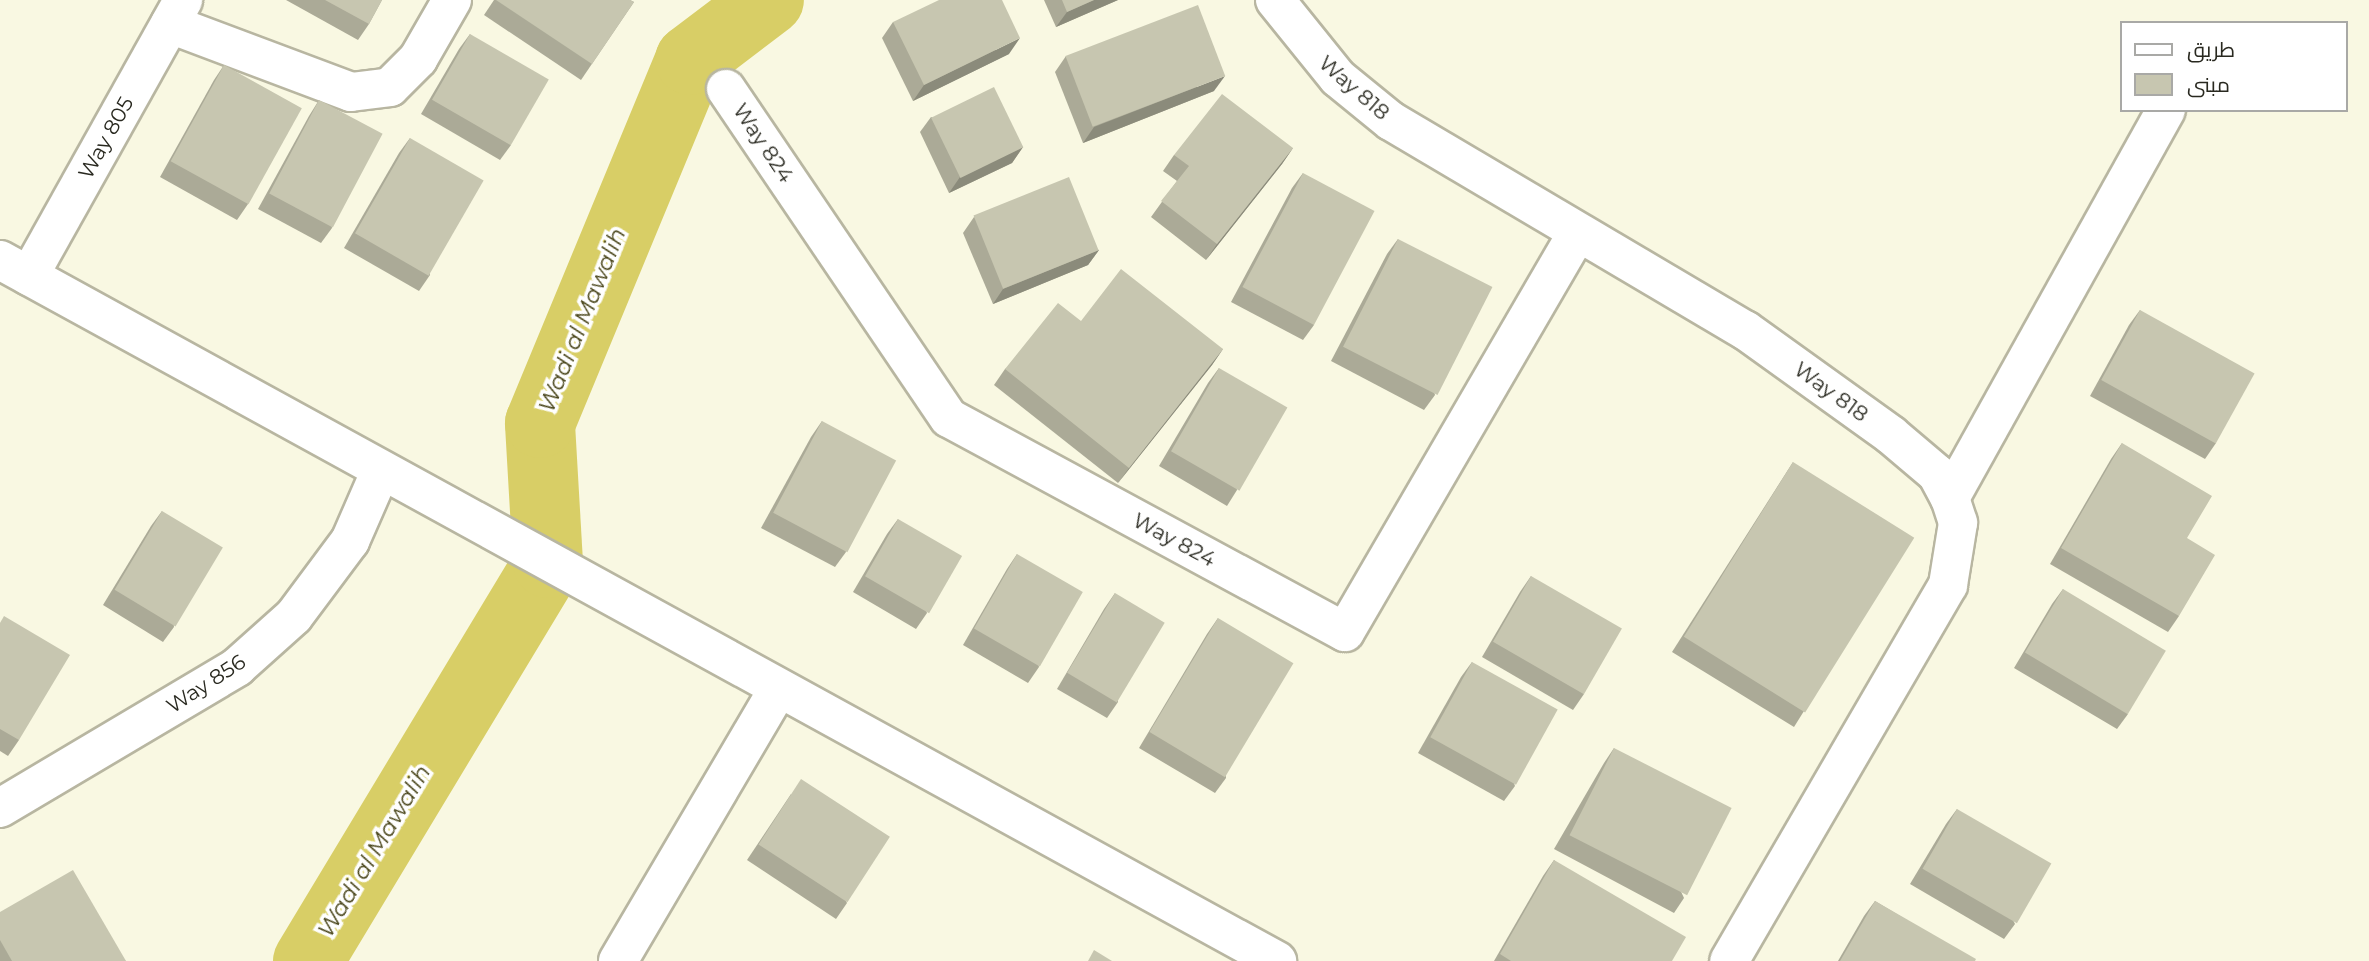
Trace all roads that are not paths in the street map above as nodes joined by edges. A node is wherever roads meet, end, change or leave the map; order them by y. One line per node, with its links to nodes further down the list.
1 (452, 0): 3 (street)
2 (1275, 0): 6 (street, Way 818)
3 (177, 12): 7 (street, Way 805)
4 (726, 89): 6 (street, Way 824)
5 (2165, 112): 9 (street)
6 (1576, 235): 9 (street, Way 818)
7 (14, 268): 8 (street)
8 (381, 470): 10 (street); 11 (street, Way 856)
9 (1950, 498): 14 (street, Way 818)
10 (778, 689): 12 (street); 13 (street)
11 (0, 808)
12 (632, 956)
13 (1277, 961)
14 (1729, 961)

